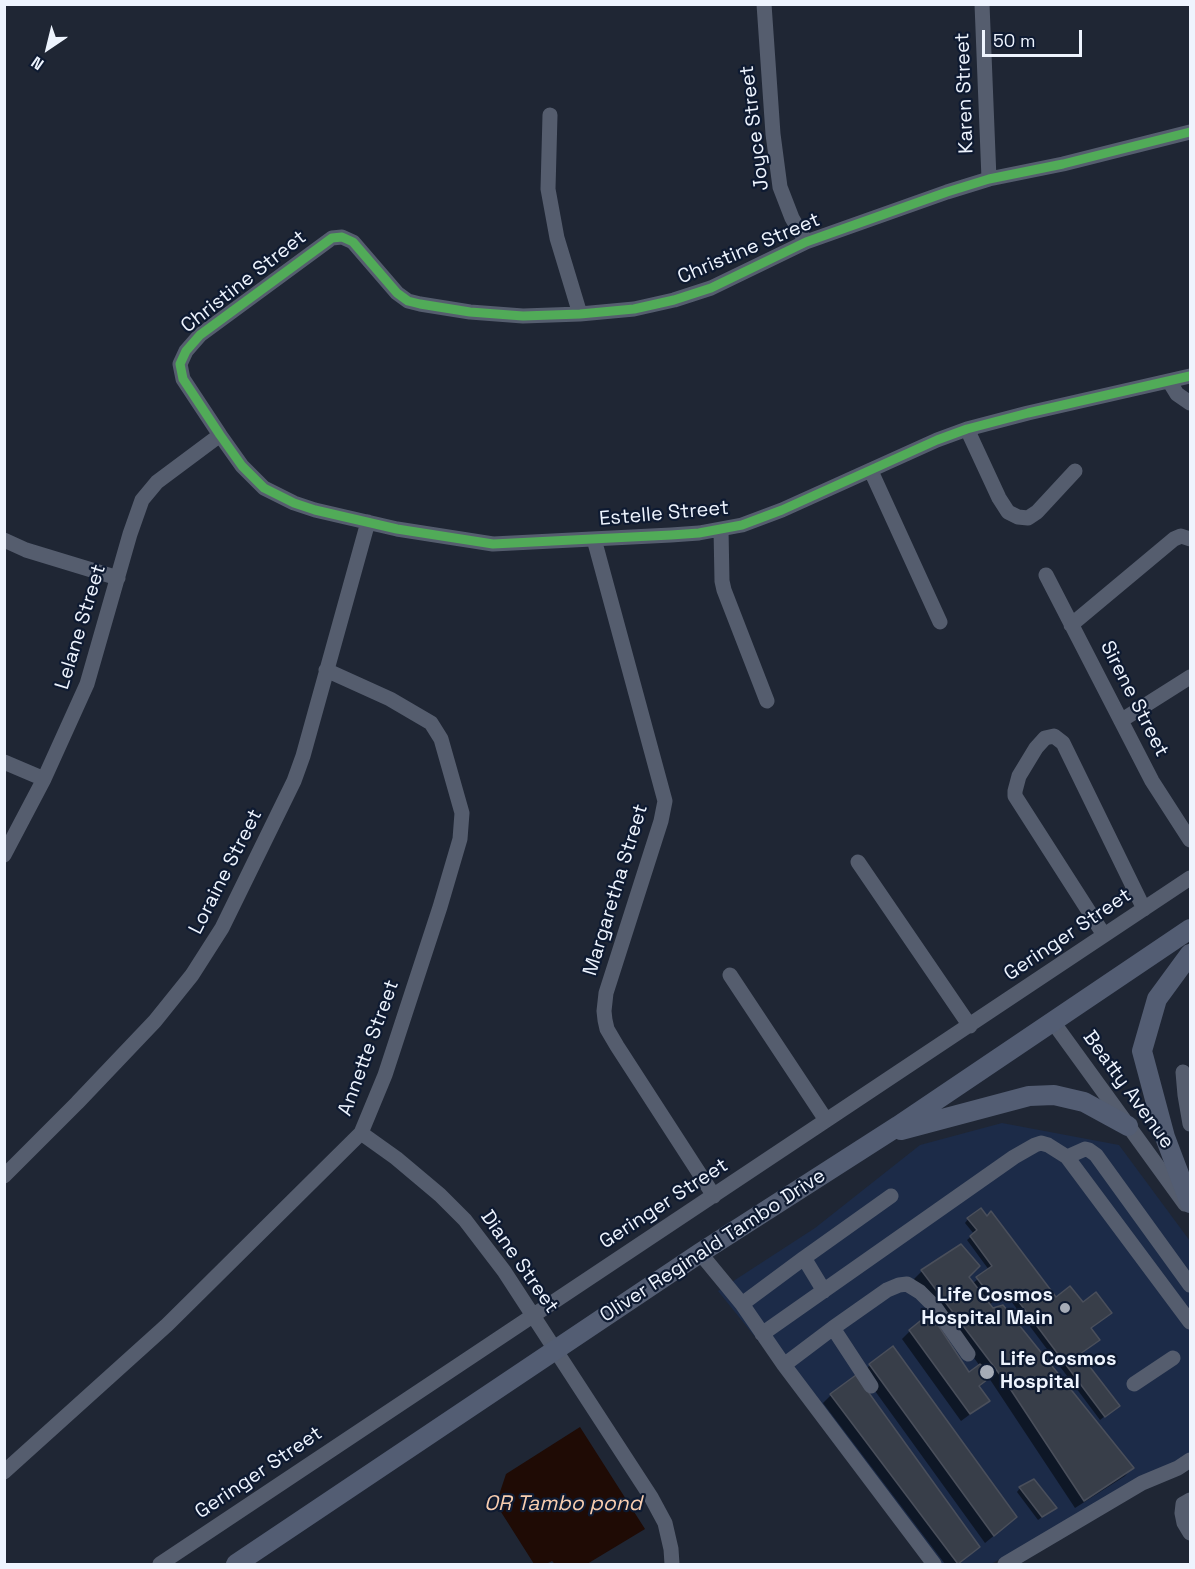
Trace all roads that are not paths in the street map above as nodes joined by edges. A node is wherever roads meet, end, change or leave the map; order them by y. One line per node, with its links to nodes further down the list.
1 (764, 4): 6 (street, Joyce Street)
2 (982, 4): 5 (street, Karen Street)
3 (550, 115): 7 (street)
4 (1191, 132): 5 (street, Christine Street)
5 (989, 180): 6 (street, Christine Street)
6 (806, 242): 7 (street, Christine Street)
7 (580, 314): 12 (street, Christine Street)
8 (1191, 376): 9 (street, Estelle Street)
9 (1169, 381): 10 (street); 11 (street, Estelle Street)
10 (1191, 403)
11 (968, 429): 13 (street, Estelle Street); 14 (street)
12 (220, 435): 15 (street, Estelle Street); 21 (street, Lelane Street)
13 (871, 471): 16 (street, Estelle Street); 22 (street)
14 (1075, 471)
15 (368, 522): 17 (street, Estelle Street); 24 (street, Loraine Street)
16 (721, 529): 17 (street, Estelle Street); 26 (street)
17 (594, 539): 49 (street, Margaretha Street)
18 (1191, 539): 23 (street)
19 (4, 540): 21 (street)
20 (1046, 575): 23 (street, Sirene Street)
21 (118, 578): 29 (street, Lelane Street)
22 (940, 622)
23 (1071, 625): 27 (street, Sirene Street)
24 (326, 670): 45 (street, Annette Street); 48 (street, Loraine Street)
25 (1191, 677): 27 (street)
26 (767, 700)
27 (1122, 720): 30 (street, Sirene Street)
28 (4, 762): 29 (street)
29 (44, 779): 31 (street, Lelane Street)
30 (1191, 840)
31 (4, 855)
32 (858, 862): 40 (street)
33 (1191, 879): 34 (street, Geringer Street)
34 (1144, 909): 36 (street, Geringer Street); 36 (street)
35 (1191, 929): 39 (main road, Oliver Reginald Tambo Drive)
36 (1104, 935): 40 (street, Geringer Street)
37 (1191, 954): 51 (main road)
38 (730, 975): 42 (street)
39 (1053, 1022): 44 (street, Beatty Avenue); 46 (main road, Oliver Reginald Tambo Drive)
40 (970, 1026): 42 (street, Geringer Street)
41 (1183, 1072): 43 (street)
42 (826, 1120): 49 (street, Geringer Street)
43 (1191, 1124)
44 (1128, 1126): 46 (main road); 52 (street, Beatty Avenue)
45 (361, 1132): 59 (street, Diane Street); 69 (street, Annette Street)
46 (884, 1135): 53 (main road, Oliver Reginald Tambo Drive)
47 (1067, 1157): 55 (street); 56 (street); 58 (street)
48 (4, 1176)
49 (714, 1196): 59 (street, Geringer Street)
50 (891, 1196): 54 (street)
51 (1191, 1203)
52 (1191, 1211)
53 (700, 1253): 57 (street); 62 (main road, Oliver Reginald Tambo Drive)
54 (804, 1258): 56 (street); 57 (street)
55 (1191, 1285)
56 (824, 1291): 61 (street)
57 (742, 1304): 61 (street)
58 (1188, 1312)
59 (532, 1316): 62 (street, Diane Street); 72 (street, Geringer Street)
60 (833, 1328): 63 (street); 65 (street); 67 (street)
61 (762, 1334): 65 (street)
62 (555, 1350): 73 (main road, Oliver Reginald Tambo Drive); 74 (street, Diane Street)
63 (968, 1354)
64 (1173, 1358): 66 (street)
65 (784, 1365): 75 (street)
66 (1134, 1384)
67 (871, 1386)
68 (1191, 1460): 76 (street)
69 (4, 1472)
70 (1191, 1500): 71 (street)
71 (1191, 1533)
72 (160, 1564)
73 (236, 1564)
74 (672, 1564)
75 (934, 1564)
76 (1005, 1564)

